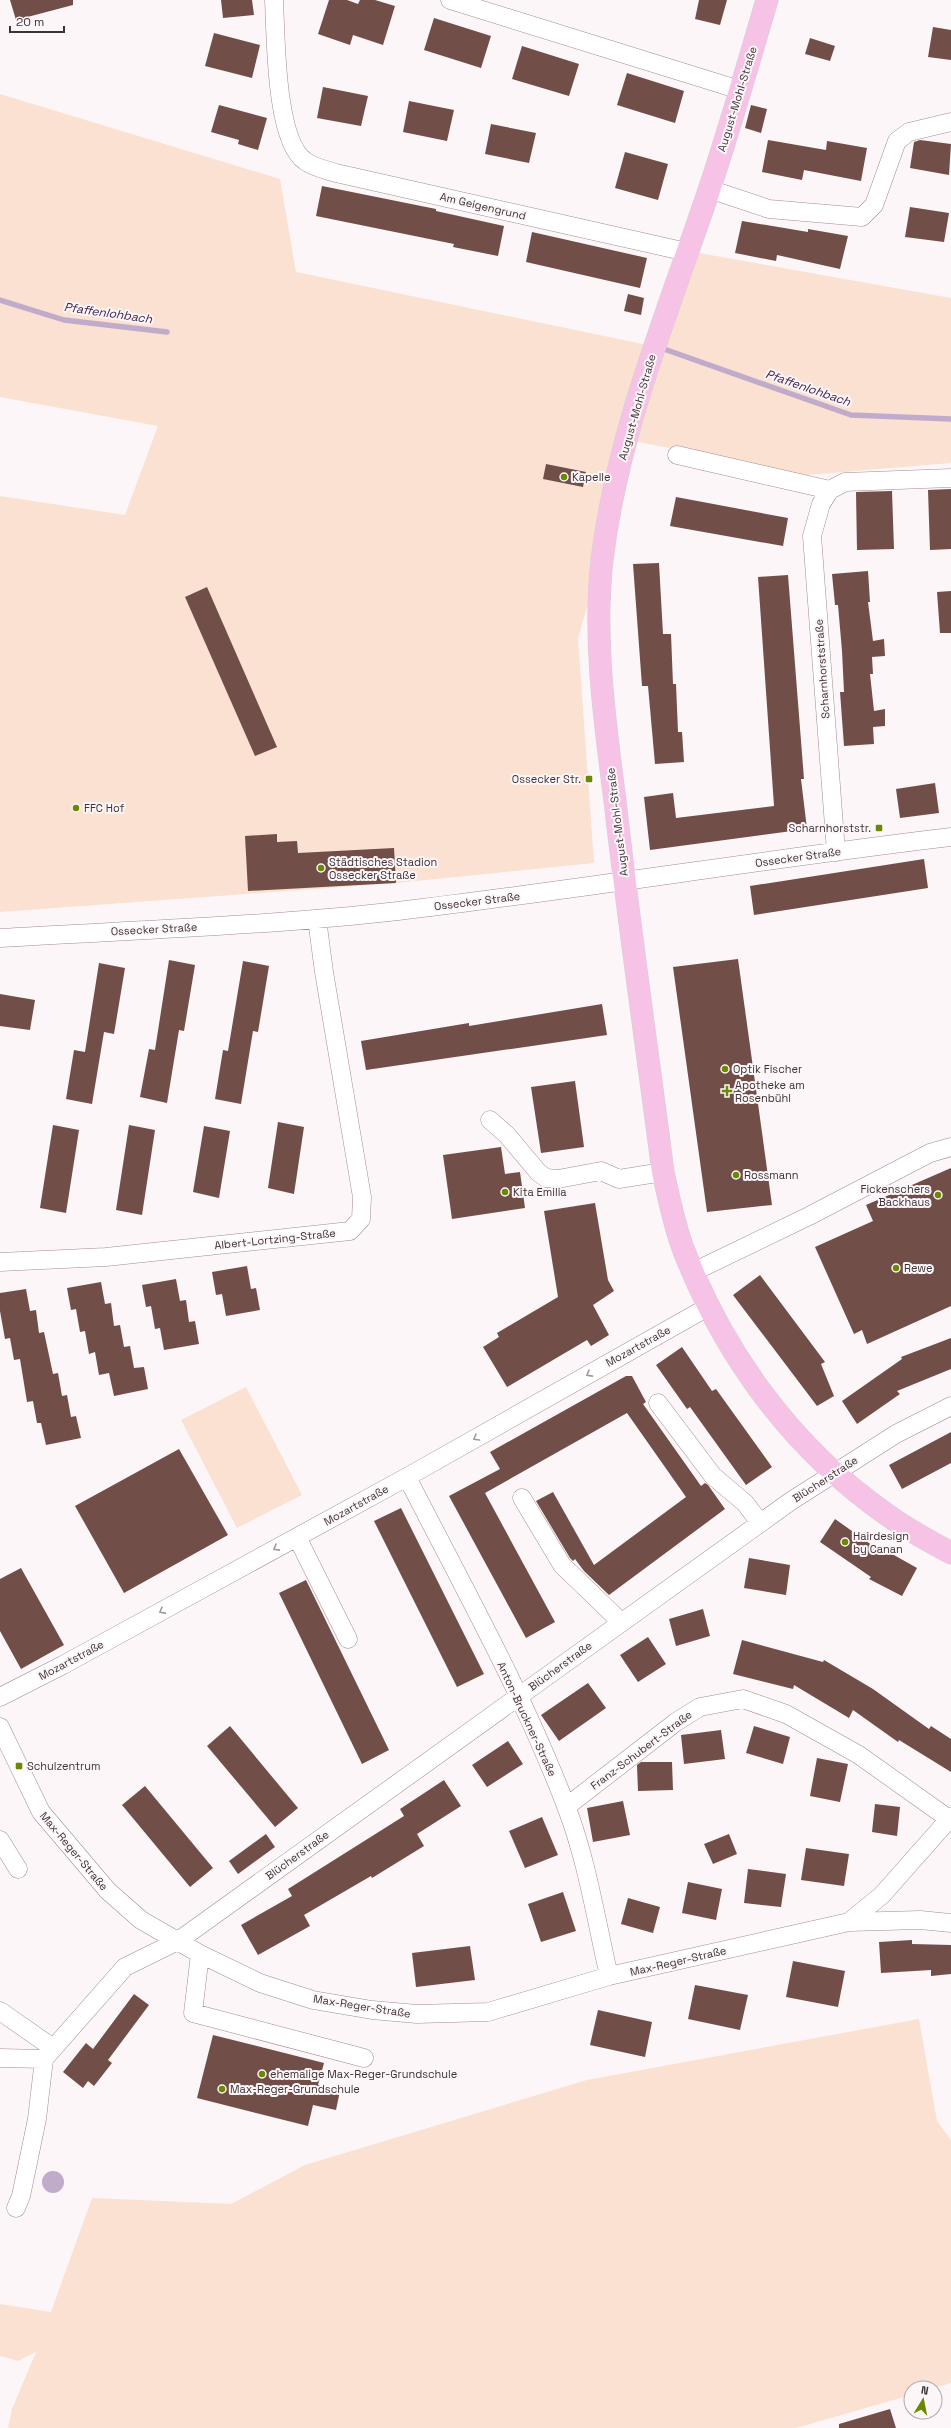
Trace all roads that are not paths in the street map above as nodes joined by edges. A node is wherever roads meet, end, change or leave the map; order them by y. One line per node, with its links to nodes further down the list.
1 (274, 0): 6 (street, Am Geigengrund)
2 (450, 0): 4 (street)
3 (767, 0): 4 (main road, August-Mohl-Straße)
4 (740, 90): 8 (main road, August-Mohl-Straße)
5 (951, 122): 8 (street)
6 (289, 142): 7 (street, Am Geigengrund); 9 (street, Am Geigengrund)
7 (294, 168)
8 (709, 189): 9 (main road, August-Mohl-Straße)
9 (687, 252): 15 (main road, August-Mohl-Straße)
10 (677, 455): 12 (street)
11 (951, 478): 12 (street)
12 (830, 490): 14 (street, Scharnhorststraße)
13 (951, 837): 14 (street, Ossecker Straße)
14 (836, 852): 15 (street, Ossecker Straße)
15 (624, 882): 16 (street, Ossecker Straße); 20 (main road, August-Mohl-Straße)
16 (317, 919): 17 (street, Ossecker Straße); 21 (street, Albert-Lortzing-Straße)
17 (0, 938)
18 (490, 1120): 20 (street)
19 (951, 1147): 22 (street)
20 (662, 1172): 22 (main road, August-Mohl-Straße)
21 (0, 1262)
22 (693, 1272): 23 (main road, August-Mohl-Straße)
23 (708, 1307): 26 (main road, August-Mohl-Straße); 27 (street, Mozartstraße, one-way to 27)
24 (658, 1404): 29 (street)
25 (951, 1406): 26 (street, Blücherstraße)
26 (834, 1473): 29 (street, Blücherstraße); 31 (main road, August-Mohl-Straße)
27 (407, 1477): 30 (street, Mozartstraße); 35 (street, Anton-Bruckner-Straße)
28 (522, 1498): 32 (street)
29 (760, 1524): 32 (street, Blücherstraße)
30 (297, 1537): 33 (street); 34 (street, Mozartstraße, one-way to 34)
31 (951, 1553)
32 (621, 1622): 35 (street, Blücherstraße)
33 (348, 1639)
34 (0, 1696)
35 (518, 1696): 37 (street, Anton-Bruckner-Straße); 43 (street, Blücherstraße)
36 (0, 1727): 43 (street, Max-Reger-Straße)
37 (566, 1807): 38 (street, Franz-Schubert-Straße); 45 (street, Anton-Bruckner-Straße)
38 (950, 1818): 41 (street)
39 (0, 1840): 40 (street)
40 (18, 1868)
41 (849, 1922): 42 (street, Max-Reger-Straße); 45 (street, Max-Reger-Straße)
42 (951, 1923)
43 (178, 1941): 44 (street, Max-Reger-Straße); 47 (street, Blücherstraße)
44 (200, 1954): 45 (street, Max-Reger-Straße); 49 (street)
45 (609, 1976)
46 (0, 2011): 47 (street)
47 (48, 2054): 48 (street); 50 (street)
48 (0, 2058)
49 (364, 2058)
50 (16, 2208)

